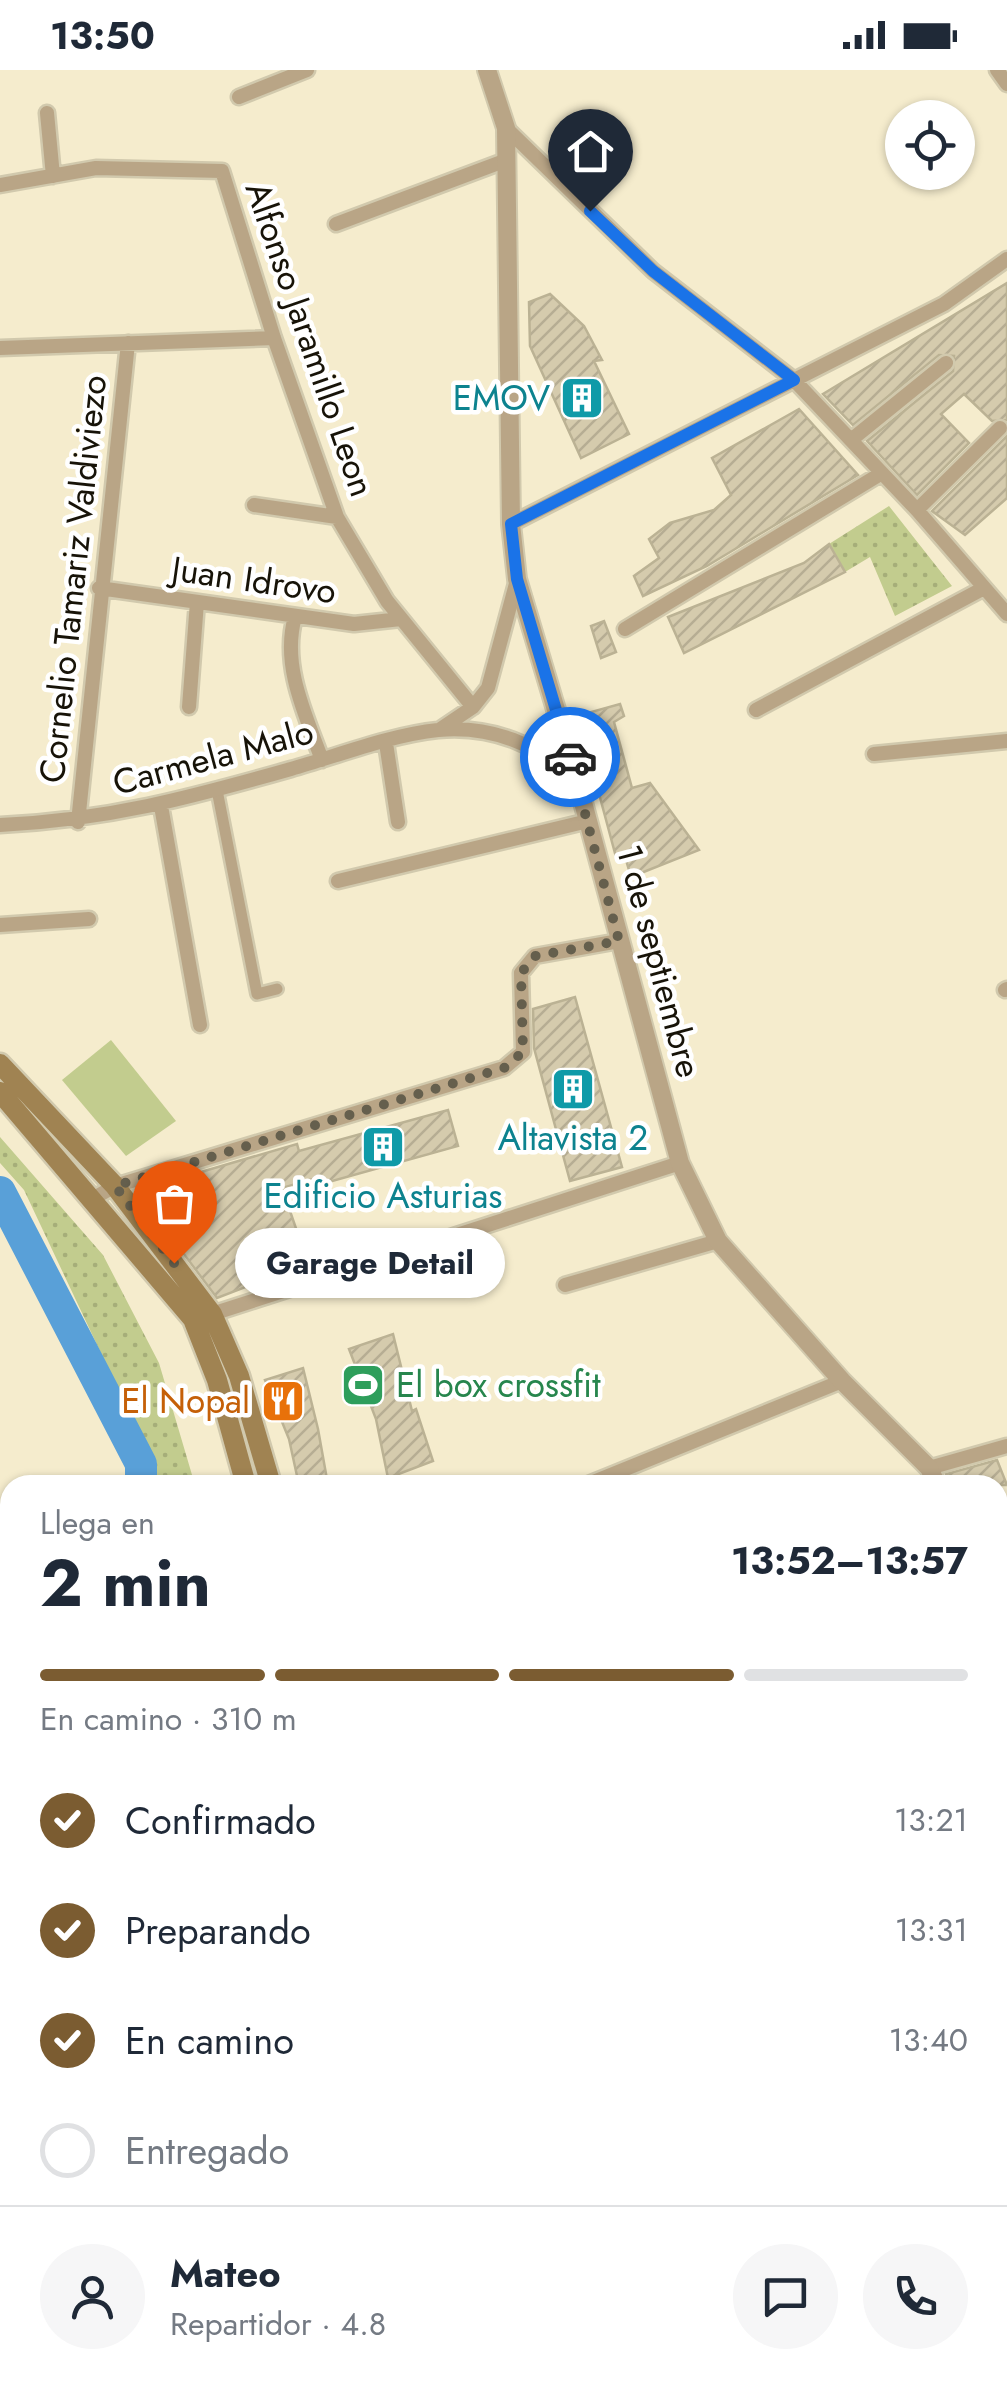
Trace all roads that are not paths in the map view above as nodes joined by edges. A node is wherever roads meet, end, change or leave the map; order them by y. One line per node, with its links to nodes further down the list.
1 (307, 70): 5 (street)
2 (487, 70): 7 (street)
3 (997, 70): 4 (street)
4 (1007, 84)
5 (239, 97)
6 (47, 113): 9 (street)
7 (506, 128): 8 (street, 1 de septiembre); 17 (street)
8 (504, 161): 11 (street); 24 (street, 1 de septiembre)
9 (53, 176): 10 (street, Alfonso Jaramillo Leon); 13 (street, Alfonso Jaramillo Leon)
10 (0, 185)
11 (336, 224)
12 (1007, 259): 17 (street)
13 (274, 338): 14 (street); 23 (street, Alfonso Jaramillo Leon)
14 (128, 342): 15 (street); 26 (street, Cornelio Tamariz Valdiviezo)
15 (0, 348)
16 (946, 362): 19 (street)
17 (794, 380): 19 (street); 24 (street)
18 (1000, 428): 22 (street)
19 (850, 440): 20 (street)
20 (882, 473): 22 (street); 32 (street)
21 (254, 505): 23 (street)
22 (917, 510): 27 (street)
23 (337, 516): 31 (street, Alfonso Jaramillo Leon)
24 (511, 524): 25 (street, 1 de septiembre)
25 (517, 579): 33 (street, Carmela Malo); 41 (street, 1 de septiembre)
26 (99, 588): 28 (street, Juan Idrovo); 45 (street, Cornelio Tamariz Valdiviezo)
27 (984, 588): 29 (street); 35 (street)
28 (196, 602): 30 (street, Juan Idrovo); 34 (street)
29 (1007, 614)
30 (295, 617): 31 (street, Juan Idrovo); 40 (street)
31 (400, 619): 33 (street, Alfonso Jaramillo Leon)
32 (624, 629)
33 (472, 706): 36 (street, Carmela Malo)
34 (189, 707)
35 (756, 710)
36 (439, 730): 38 (street, Carmela Malo); 41 (street, Carmela Malo)
37 (1007, 742): 39 (street)
38 (386, 744): 40 (street, Carmela Malo); 46 (street)
39 (874, 754)
40 (322, 760): 42 (street, Carmela Malo)
41 (577, 780): 44 (street, 1 de septiembre)
42 (217, 790): 43 (street, Carmela Malo); 52 (street)
43 (161, 806): 45 (street, Carmela Malo); 53 (street)
44 (588, 821): 48 (street); 51 (street, 1 de septiembre)
45 (78, 822): 47 (street, Carmela Malo)
46 (398, 822)
47 (0, 824)
48 (338, 882)
49 (89, 919): 50 (street)
50 (0, 925)
51 (619, 941): 56 (street, 1 de septiembre); 57 (street)
52 (277, 988)
53 (200, 1025)
54 (0, 1064): 57 (main road)
55 (0, 1092): 58 (main road)
56 (680, 1162): 59 (street, 1 de septiembre); 61 (street)
57 (115, 1186): 58 (street); 61 (main road)
58 (94, 1198): 64 (main road)
59 (718, 1241): 60 (street); 62 (street, 1 de septiembre)
60 (564, 1285)
61 (212, 1314): 65 (main road)
62 (842, 1381): 66 (street); 67 (street, 1 de septiembre)
63 (1007, 1446): 68 (street)
64 (243, 1475)
65 (268, 1475)
66 (611, 1475)
67 (931, 1475)
68 (938, 1475)

